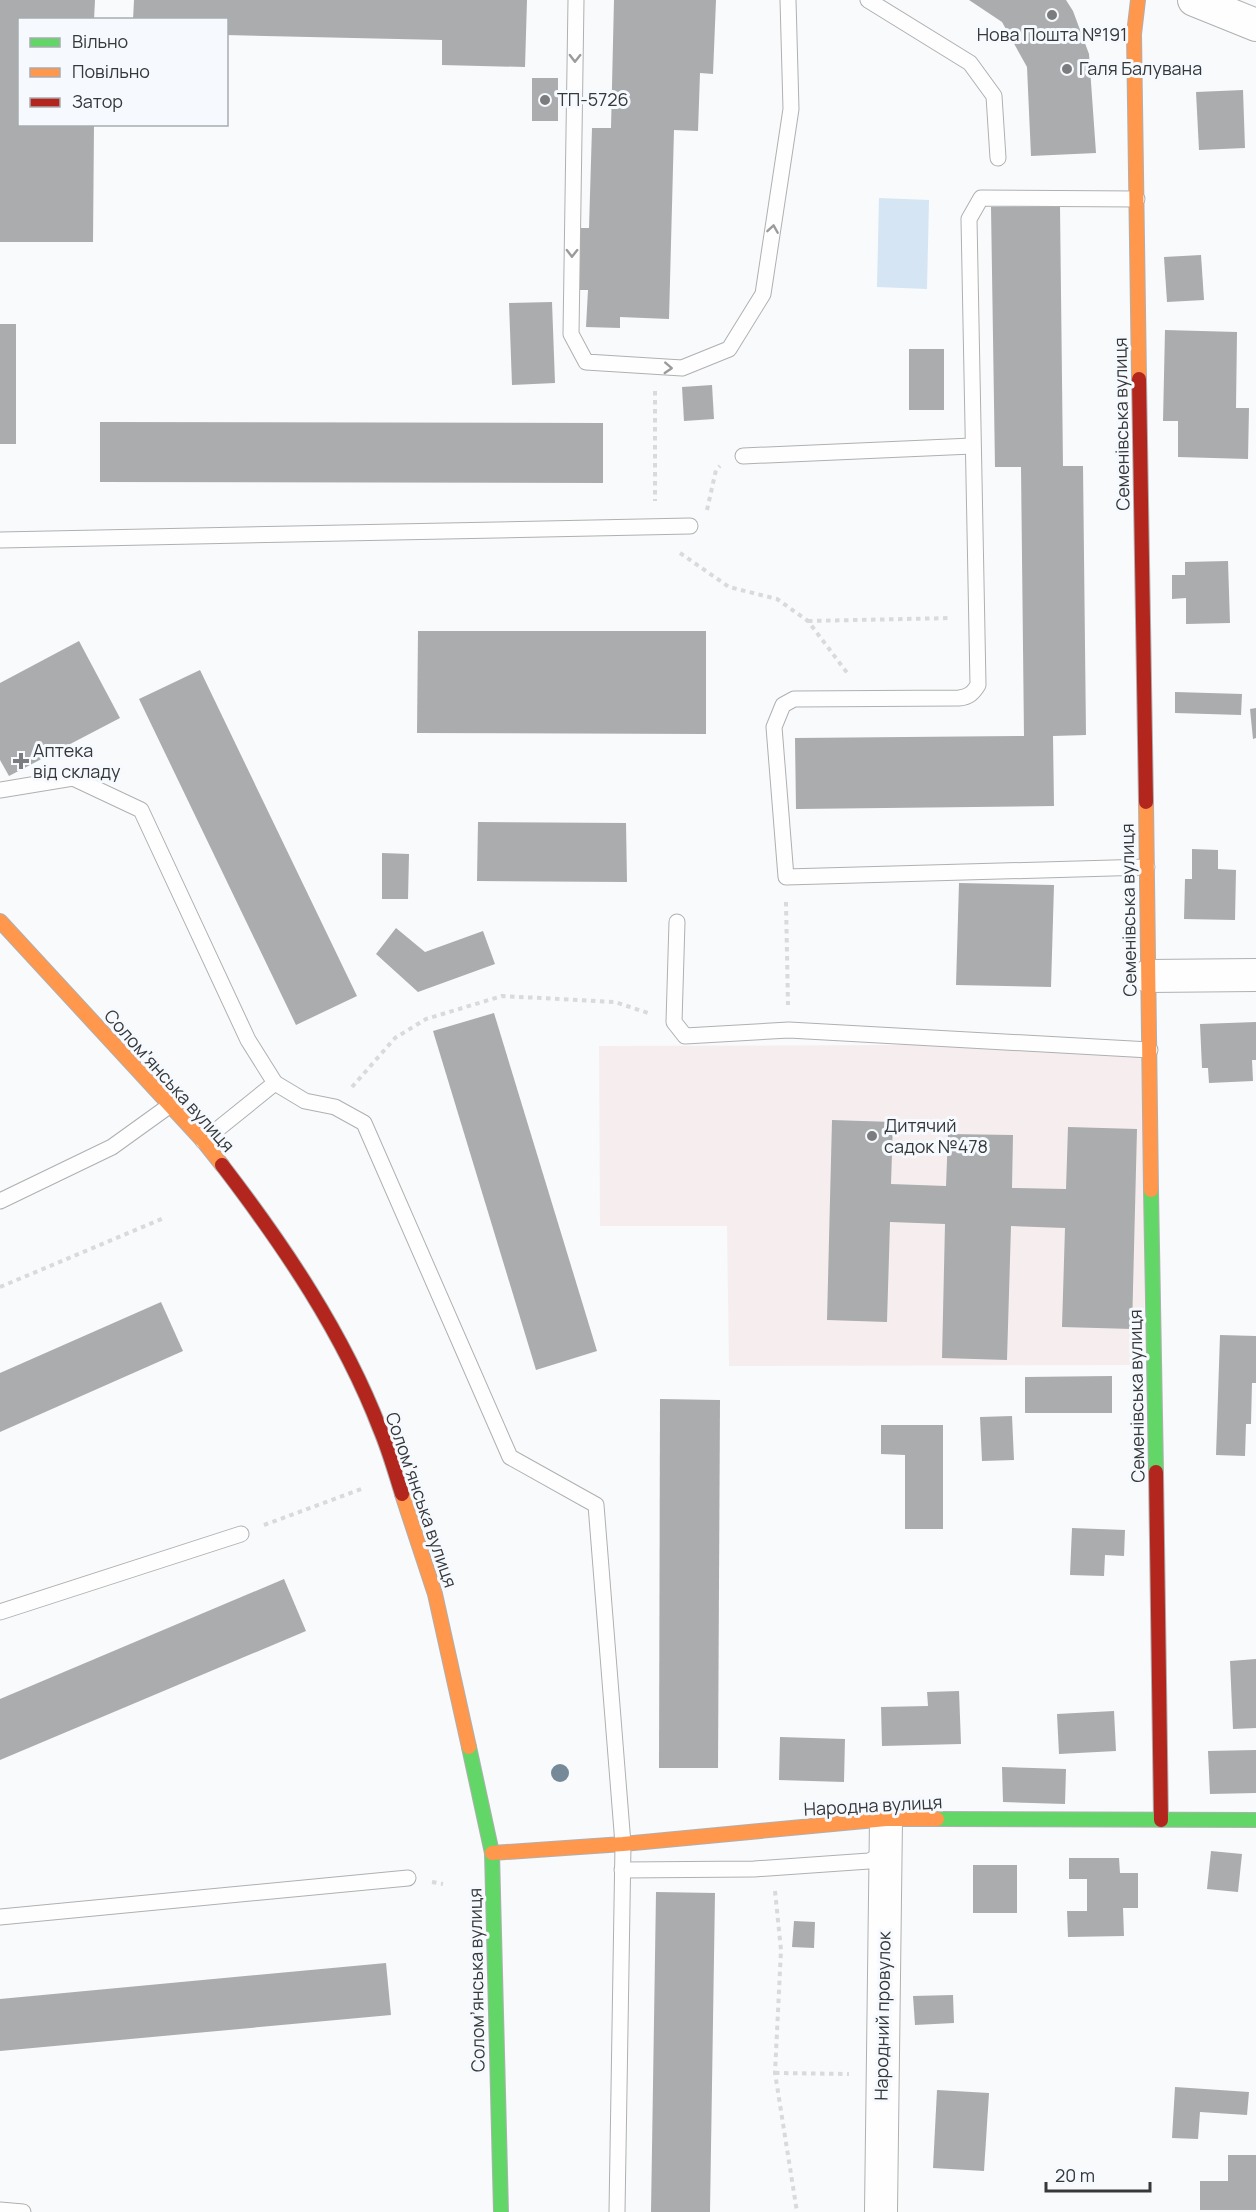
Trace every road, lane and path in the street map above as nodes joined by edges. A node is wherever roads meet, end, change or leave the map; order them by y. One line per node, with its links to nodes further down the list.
1 (576, 0): 9 (lane, one-way to 9)
2 (788, 0): 9 (lane, one-way to 2)
3 (868, 0): 7 (lane)
4 (1138, 0): 8 (street, Семенівська вулиця)
5 (1194, 0): 6 (street)
6 (1256, 25)
7 (998, 158)
8 (1137, 199): 10 (lane); 19 (street, Семенівська вулиця)
9 (654, 367): 12 (path)
10 (972, 446): 11 (lane); 15 (lane)
11 (743, 456): 13 (path)
12 (656, 526): 13 (lane); 14 (lane); 16 (path)
13 (690, 526)
14 (0, 540)
15 (976, 618): 16 (path); 17 (lane)
16 (808, 621): 17 (path)
17 (866, 698): 20 (lane)
18 (0, 790): 28 (lane)
19 (1146, 867): 20 (lane); 24 (street, Семенівська вулиця)
20 (786, 877): 26 (path)
21 (0, 921): 29 (street, Соломʼянська вулиця)
22 (677, 922): 25 (lane)
23 (1256, 975): 24 (street)
24 (1148, 976): 27 (street, Семенівська вулиця)
25 (674, 1022): 26 (lane); 30 (path)
26 (789, 1030): 27 (lane)
27 (1150, 1050): 39 (street, Семенівська вулиця)
28 (275, 1083): 30 (lane); 31 (lane)
29 (169, 1106): 31 (street, Соломʼянська вулиця); 32 (lane)
30 (335, 1107): 41 (lane)
31 (203, 1141): 35 (street, Соломʼянська вулиця)
32 (0, 1201)
33 (164, 1218): 34 (path)
34 (0, 1287)
35 (398, 1477): 36 (path); 42 (street, Соломʼянська вулиця)
36 (241, 1534): 37 (lane)
37 (0, 1612)
38 (886, 1819): 39 (street, Народна вулиця); 41 (street, Народна вулиця); 43 (street, Народний провулок)
39 (1161, 1820): 40 (street, Народна вулиця)
40 (1256, 1820)
41 (623, 1844): 42 (street, Народна вулиця); 45 (lane)
42 (492, 1853): 52 (street, Соломʼянська вулиця)
43 (885, 1853): 44 (lane); 49 (street, Народний провулок)
44 (773, 1868): 45 (lane); 48 (path)
45 (622, 1870): 53 (lane)
46 (408, 1878): 47 (lane)
47 (0, 1917)
48 (775, 2073): 49 (path); 54 (path)
49 (882, 2074): 55 (street, Народний провулок)
50 (0, 2210): 51 (lane)
51 (23, 2212)
52 (501, 2212)
53 (617, 2212)
54 (797, 2212)
55 (880, 2212)

